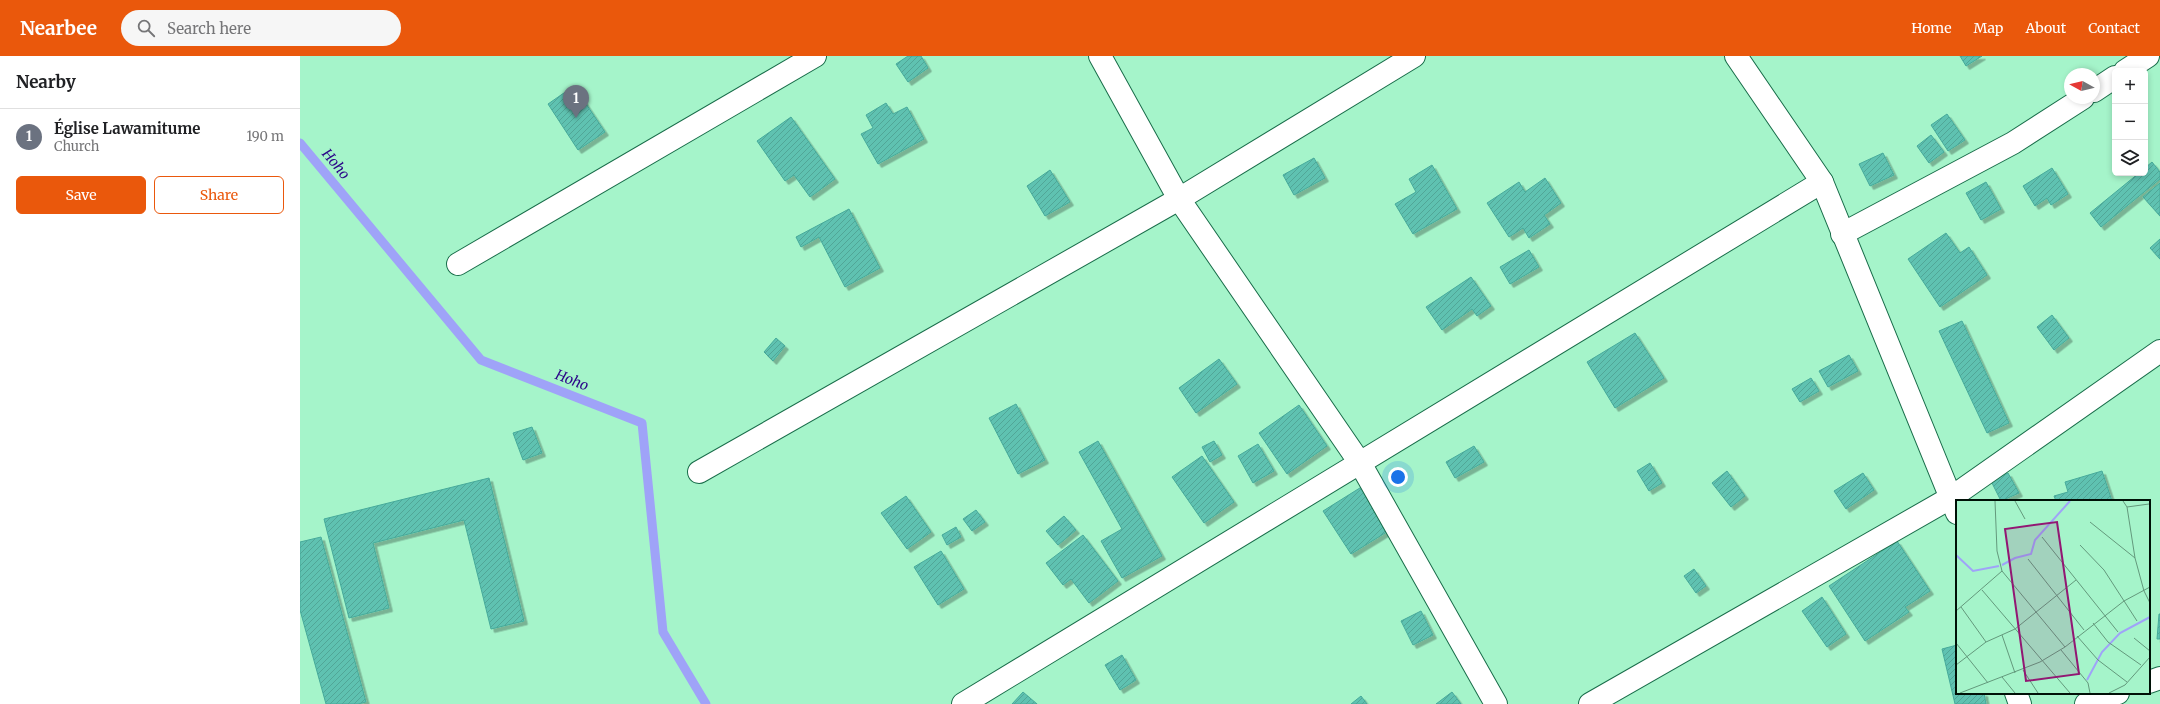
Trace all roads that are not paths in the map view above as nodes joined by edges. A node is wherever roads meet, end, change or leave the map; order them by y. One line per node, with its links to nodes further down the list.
1 (815, 56): 13 (street)
2 (1100, 56): 11 (street)
3 (1414, 56): 11 (street)
4 (1736, 56): 10 (street)
5 (2148, 56): 6 (street)
6 (2130, 68)
7 (2112, 79): 8 (street)
8 (2100, 87)
9 (2074, 104): 12 (street)
10 (1822, 182): 12 (street); 15 (street)
11 (1179, 199): 15 (street); 16 (street)
12 (1842, 234): 18 (street)
13 (458, 264)
14 (2160, 351): 17 (street)
15 (1360, 463): 23 (street); 24 (street)
16 (699, 472)
17 (1961, 500)
18 (1954, 505): 25 (street)
19 (2160, 678): 20 (street)
20 (2150, 682)
21 (2016, 694): 26 (street)
22 (2115, 694): 27 (street)
23 (963, 704)
24 (1496, 704)
25 (1590, 704)
26 (2020, 704)
27 (2086, 704)

